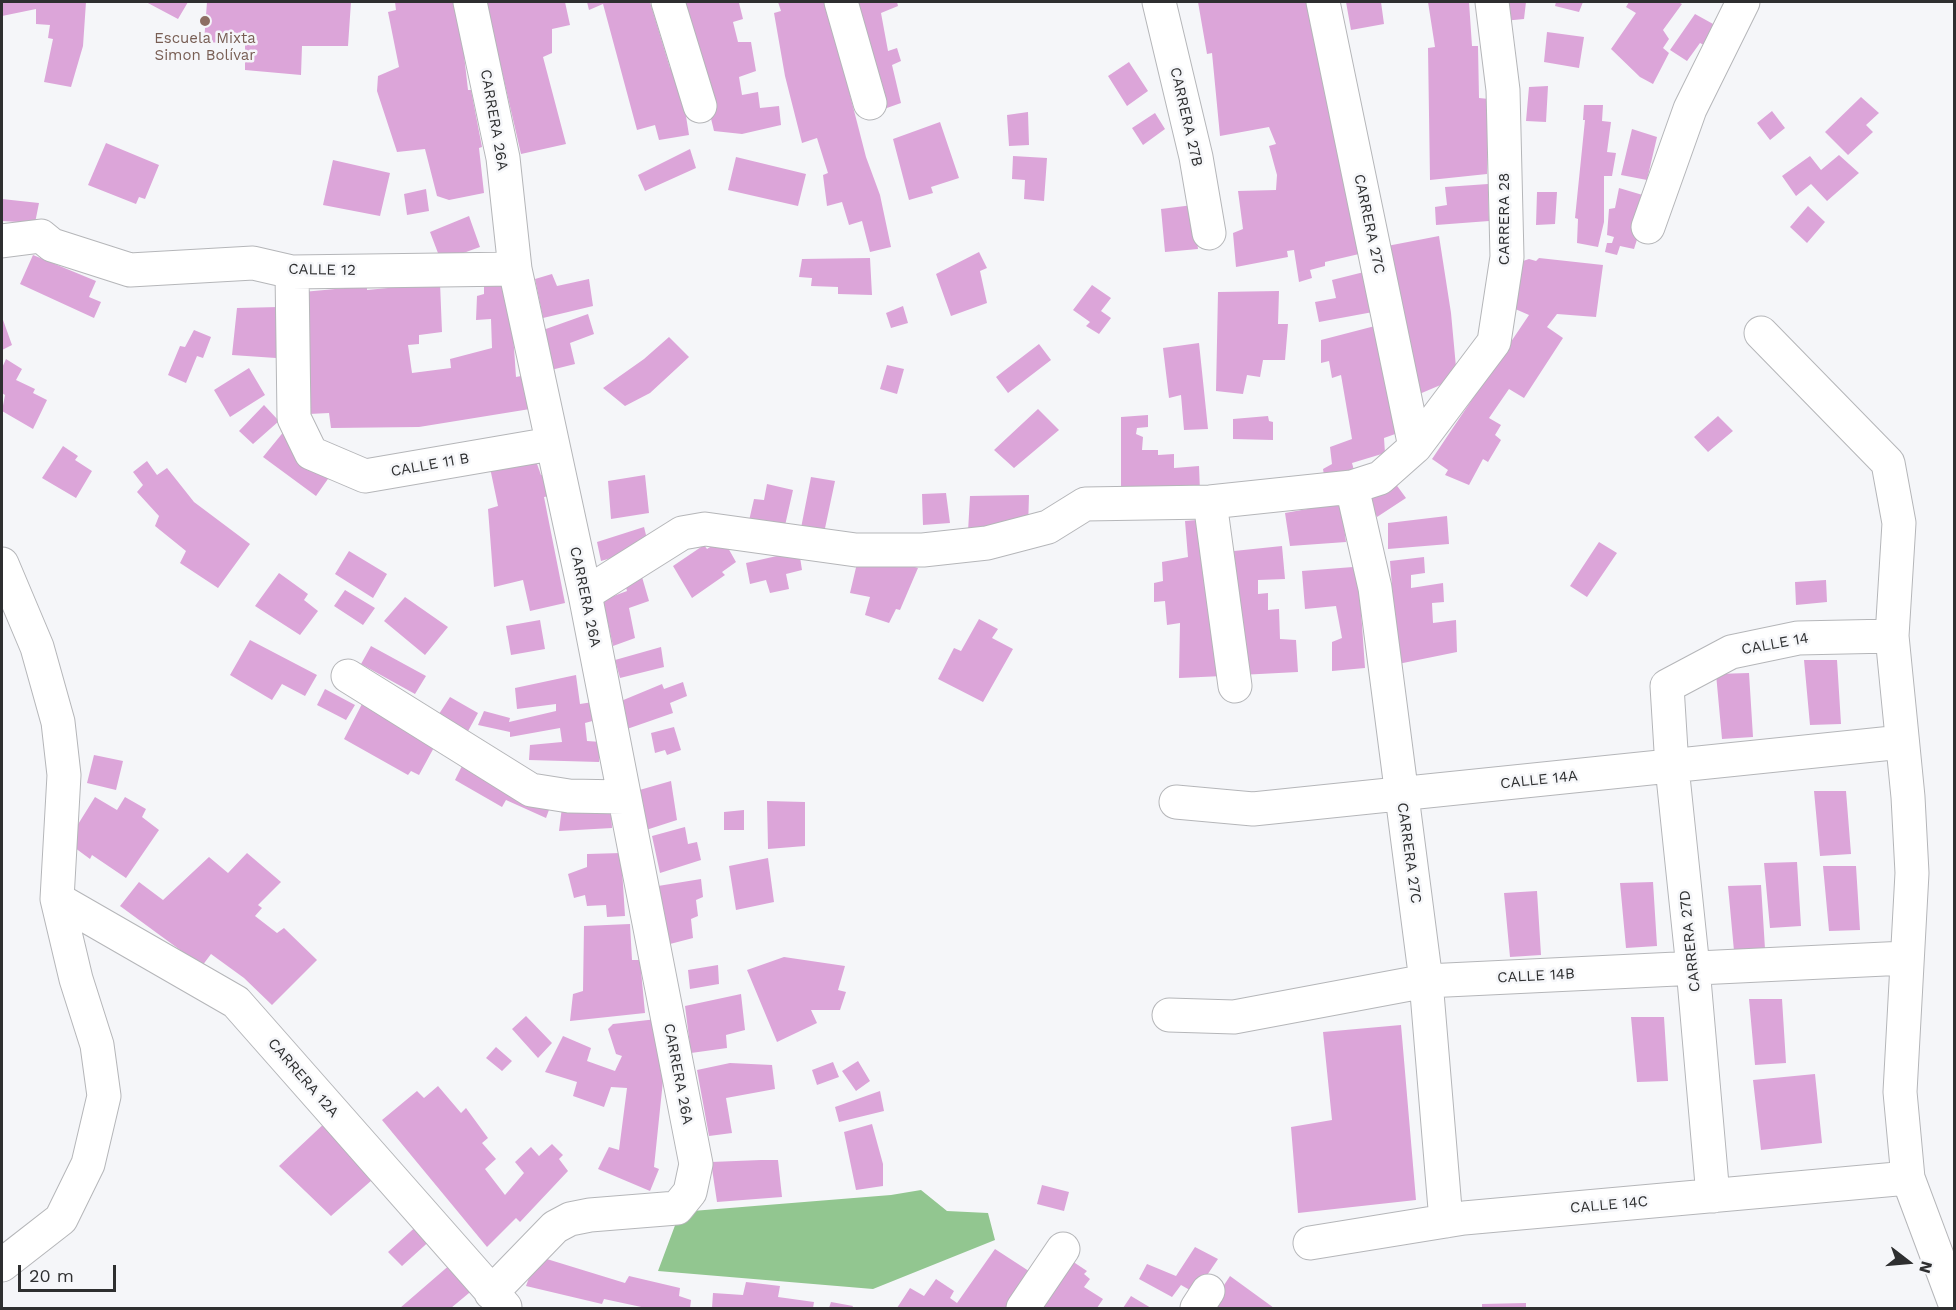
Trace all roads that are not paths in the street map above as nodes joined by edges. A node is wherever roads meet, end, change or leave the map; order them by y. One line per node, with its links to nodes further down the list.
1 (470, 2): 13 (street, CARRERA 26A)
2 (668, 2): 9 (street)
3 (841, 2): 8 (street)
4 (1159, 2): 11 (street, CARRERA 27B)
5 (1323, 2): 17 (street, CARRERA 27C)
6 (1492, 2): 17 (street, CARRERA 28)
7 (1743, 2): 10 (street)
8 (870, 103)
9 (700, 106)
10 (1648, 227)
11 (1209, 233)
12 (2, 241): 14 (street, CALLE 12)
13 (515, 269): 14 (street, CALLE 12); 16 (street, CARRERA 26A)
14 (292, 272): 16 (street, CALLE 11 B)
15 (1761, 333): 22 (street)
16 (551, 444): 21 (street, CARRERA 26A)
17 (1415, 447): 18 (street, CARRERA 28)
18 (1352, 487): 19 (street, CARRERA 28); 28 (street, CARRERA 27C)
19 (1210, 502): 21 (street, CARRERA 28); 24 (street)
20 (2, 564): 31 (street)
21 (585, 594): 29 (street, CARRERA 26A)
22 (1892, 636): 25 (street, CALLE 14); 26 (street)
23 (348, 676): 29 (street)
24 (1235, 686)
25 (1667, 686): 27 (street, CARRERA 27D)
26 (1902, 742): 27 (street, CALLE 14A); 32 (street)
27 (1672, 767): 28 (street, CALLE 14A); 33 (street, CARRERA 27D)
28 (1401, 795): 30 (street, CALLE 14A); 34 (street, CARRERA 27C)
29 (624, 797): 43 (street, CARRERA 26A)
30 (1176, 802)
31 (57, 899): 42 (street); 43 (street, CARRERA 12A)
32 (1906, 958): 33 (street, CALLE 14B); 36 (street)
33 (1693, 968): 34 (street, CALLE 14B); 37 (street, CARRERA 27D)
34 (1426, 981): 35 (street, CALLE 14B); 38 (street, CARRERA 27C)
35 (1170, 1016)
36 (1908, 1178): 37 (street, CALLE 14C); 39 (street)
37 (1713, 1196): 38 (street, CALLE 14C)
38 (1446, 1221): 40 (street, CALLE 14C)
39 (1942, 1241): 44 (street)
40 (1310, 1243)
41 (1063, 1249): 45 (street)
42 (2, 1265)
43 (499, 1300)
44 (1954, 1301)
45 (1023, 1308)

